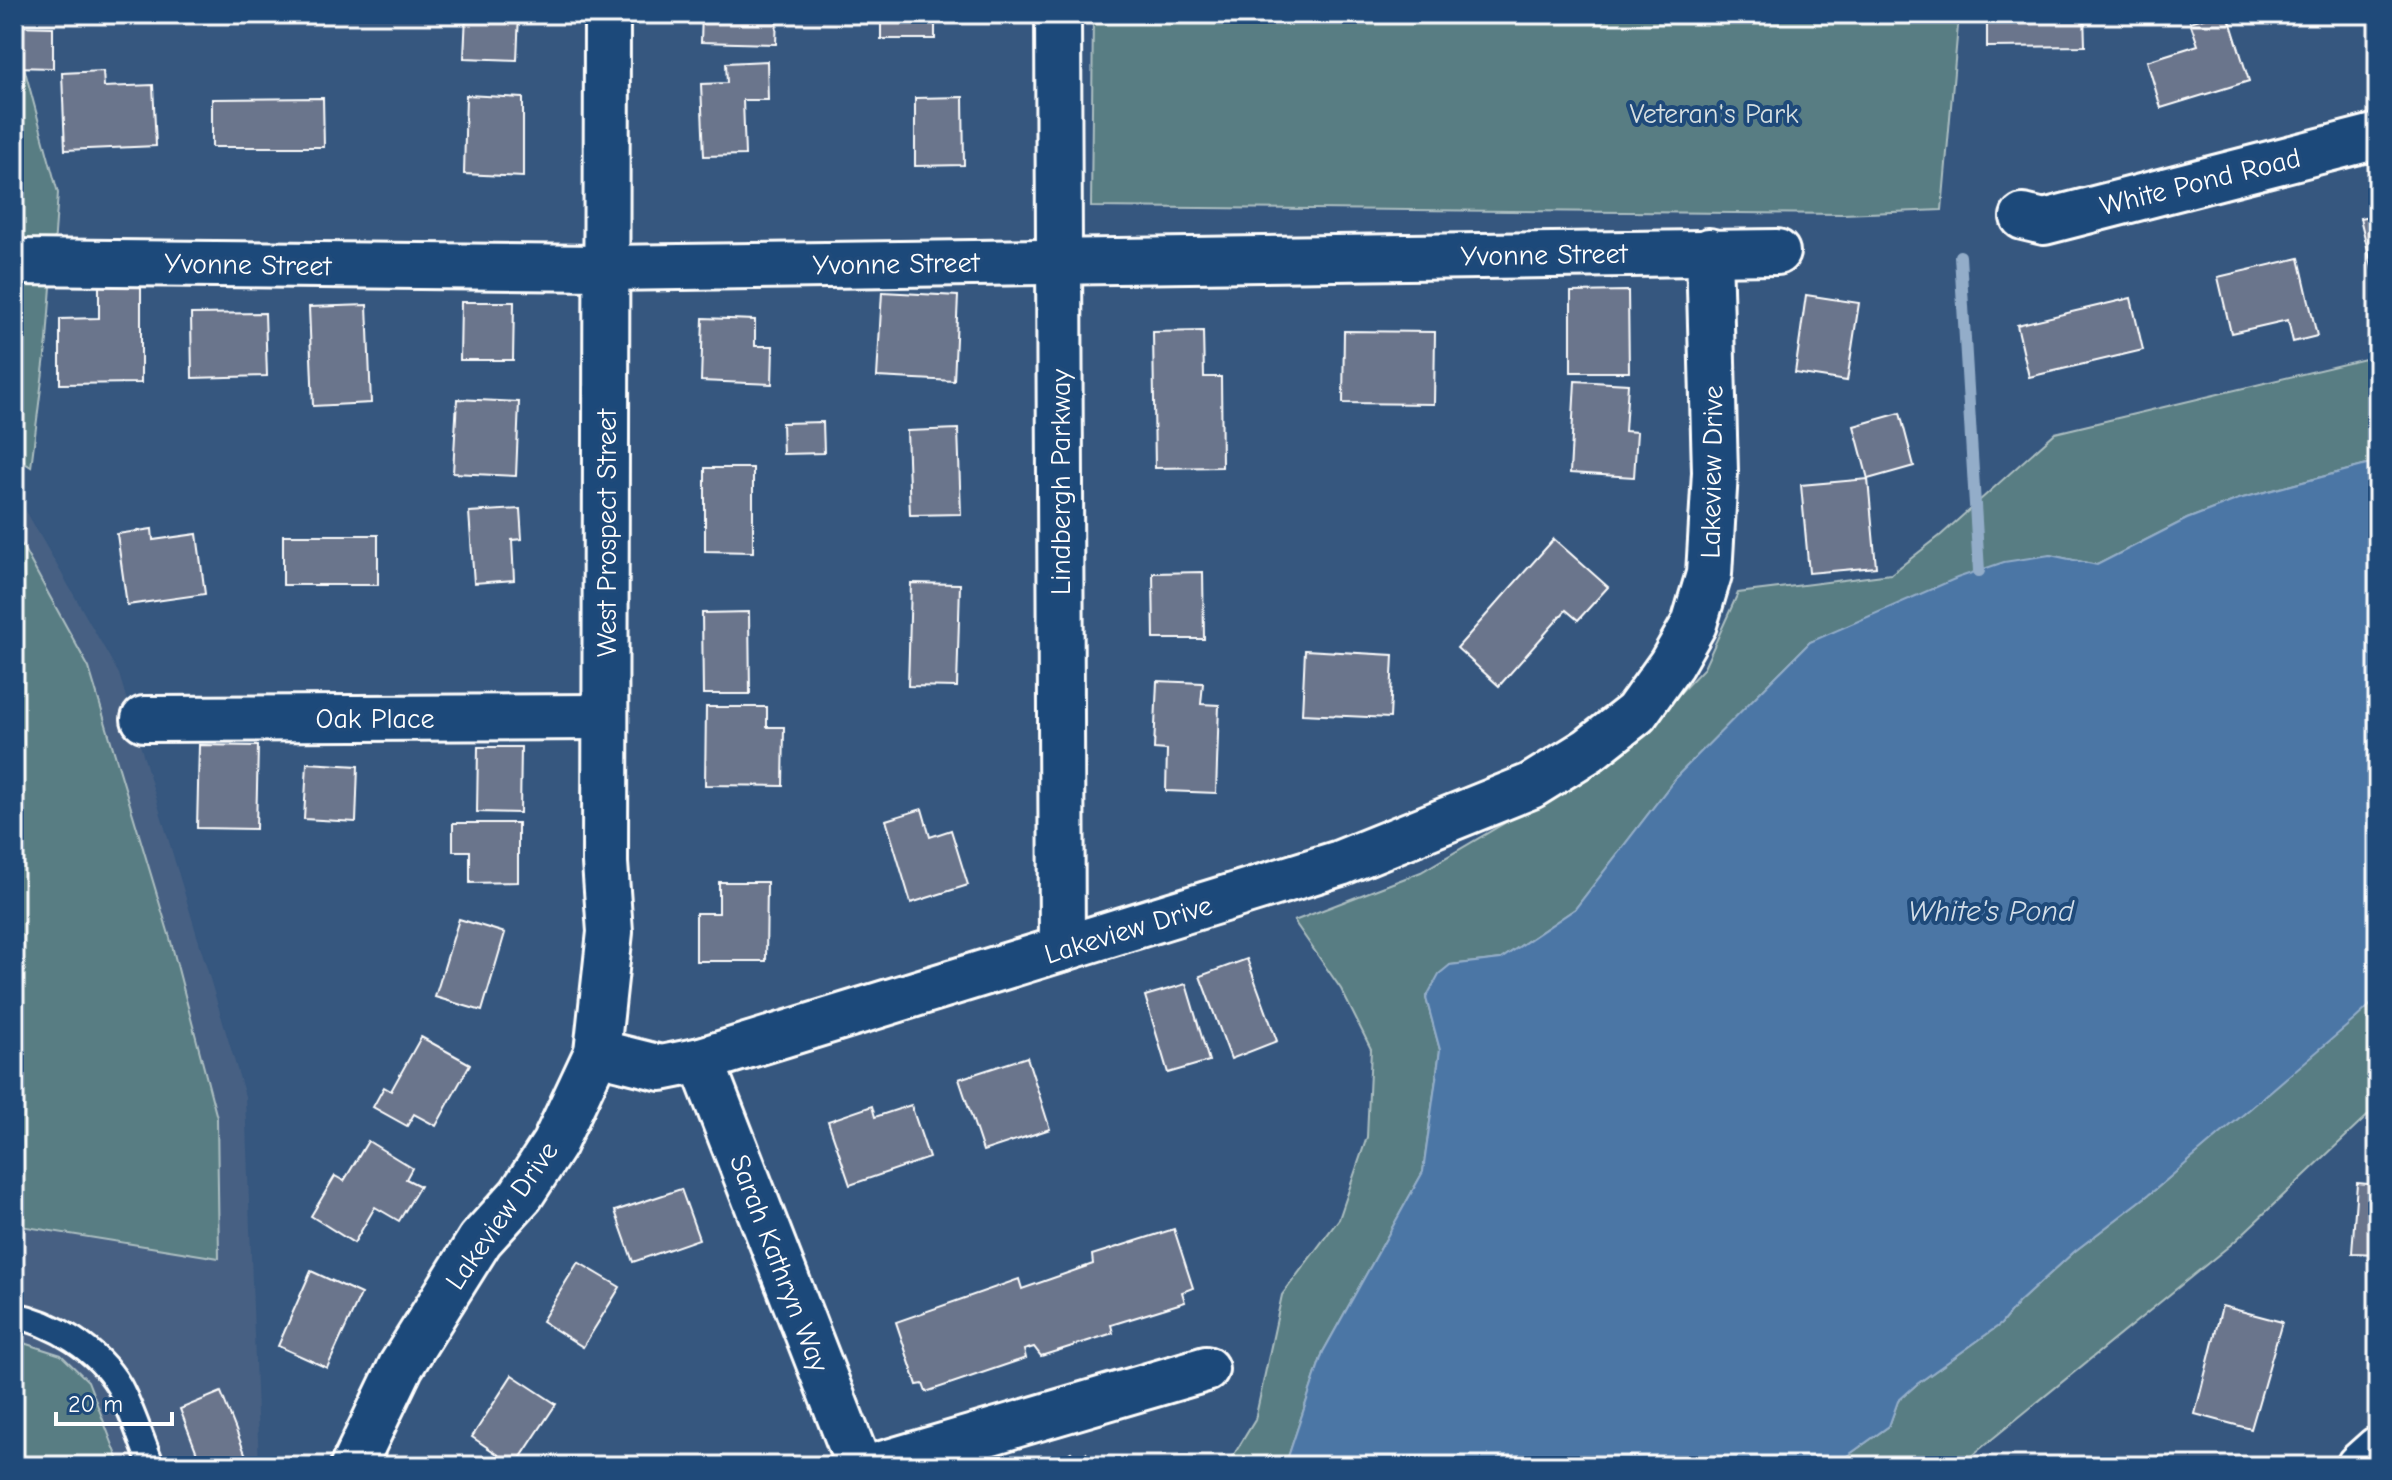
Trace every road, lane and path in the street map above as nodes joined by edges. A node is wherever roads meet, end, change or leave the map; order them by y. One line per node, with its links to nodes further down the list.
1 (607, 14): 9 (street, West Prospect Street)
2 (1058, 14): 7 (street, Lindbergh Parkway)
3 (2378, 136): 4 (street, White Pond Road)
4 (2023, 217)
5 (1709, 251): 6 (street, Yvonne Street); 7 (street, Yvonne Street); 12 (street, Lakeview Drive)
6 (1777, 252)
7 (1059, 261): 9 (street, Yvonne Street); 12 (street, Lindbergh Parkway)
8 (14, 262): 9 (street, Yvonne Street)
9 (606, 268): 10 (street, West Prospect Street)
10 (605, 717): 11 (street, Oak Place); 13 (street, West Prospect Street)
11 (144, 719)
12 (1062, 949): 14 (street, Lakeview Drive)
13 (597, 1052): 14 (street, Lakeview Drive); 19 (street, Lakeview Drive)
14 (701, 1060): 20 (street, Sarah Kathryn Way)
15 (14, 1315): 18 (lane)
16 (1206, 1369): 21 (street)
17 (2378, 1449): 22 (street)
18 (152, 1466)
19 (353, 1466)
20 (859, 1466)
21 (875, 1466)
22 (2359, 1466)

